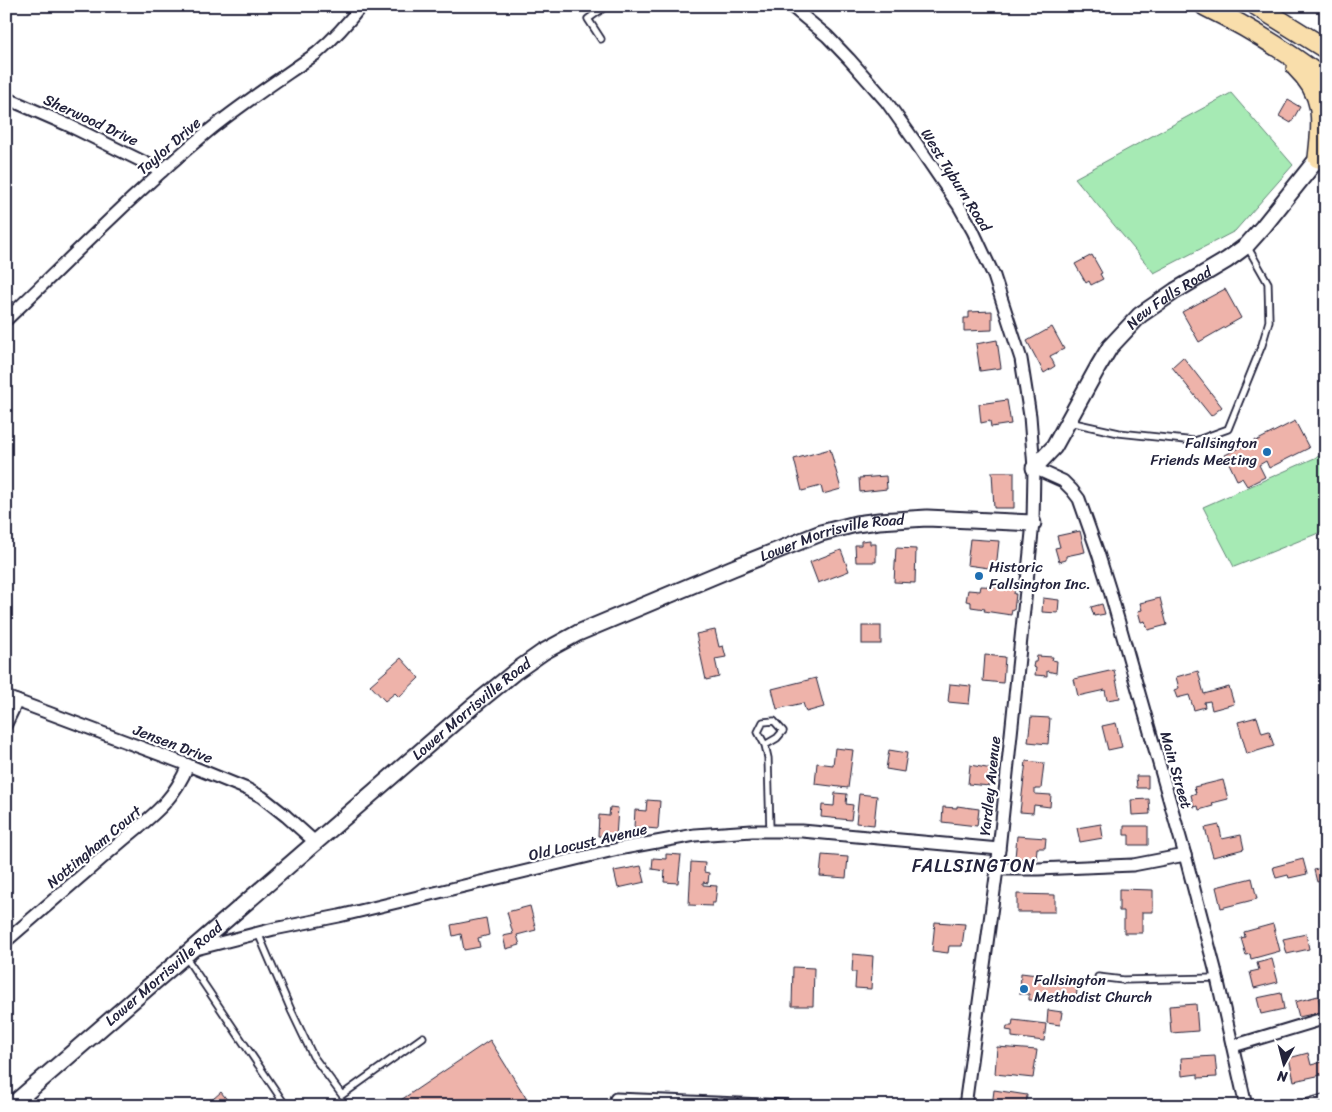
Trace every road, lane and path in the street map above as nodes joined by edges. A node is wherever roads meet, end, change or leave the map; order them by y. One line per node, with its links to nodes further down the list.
1 (361, 6): 12 (street, Taylor Drive)
2 (606, 6): 6 (lane)
3 (791, 6): 16 (street, West Tyburn Road)
4 (1205, 6): 7 (main road)
5 (1257, 6): 8 (main road)
6 (601, 39)
7 (1270, 42): 9 (main road); 11 (main road)
8 (1326, 49)
9 (1326, 81)
10 (6, 98): 12 (street, Sherwood Drive)
11 (1323, 152): 13 (street, New Falls Road)
12 (162, 171): 14 (street, Taylor Drive)
13 (1246, 246): 15 (street, New Falls Road); 15 (lane)
14 (6, 320)
15 (1067, 422): 16 (street, New Falls Road)
16 (1034, 468): 17 (street, Yardley Avenue); 25 (street, Main Street)
17 (1033, 523): 23 (street, Lower Morrisville Road); 24 (street, Yardley Avenue)
18 (12, 699): 19 (street); 21 (street, Jensen Drive)
19 (6, 724)
20 (764, 745): 20 (lane); 22 (lane)
21 (188, 765): 23 (street, Jensen Drive); 28 (street, Nottingham Court)
22 (770, 831): 24 (street, Old Locust Avenue); 27 (street, Old Locust Avenue)
23 (315, 842): 29 (street, Lower Morrisville Road)
24 (999, 849): 26 (street, Yardley Avenue)
25 (1184, 855): 26 (street); 31 (street, Main Street)
26 (996, 868): 40 (street, Yardley Avenue)
27 (258, 933): 29 (street, Old Locust Avenue); 33 (lane)
28 (6, 941)
29 (188, 953): 37 (street, Lower Morrisville Road); 38 (lane)
30 (1098, 977): 31 (lane)
31 (1217, 978): 34 (street, Main Street)
32 (1326, 1018): 34 (street)
33 (423, 1037)
34 (1233, 1046): 41 (street, Main Street)
35 (1326, 1097): 42 (lane)
36 (616, 1099): 39 (street)
37 (11, 1106)
38 (286, 1106)
39 (787, 1106)
40 (966, 1106)
41 (1246, 1106)
42 (1295, 1106)

